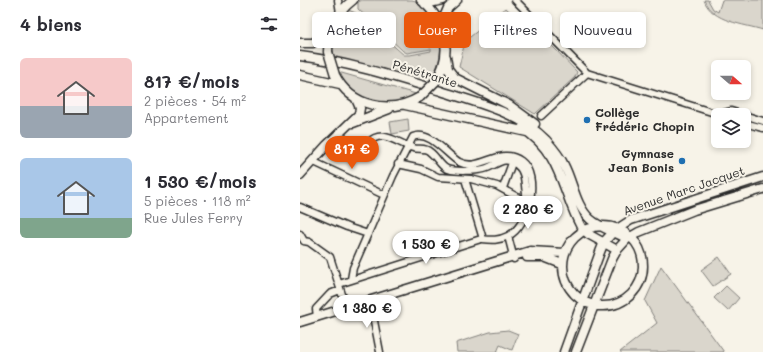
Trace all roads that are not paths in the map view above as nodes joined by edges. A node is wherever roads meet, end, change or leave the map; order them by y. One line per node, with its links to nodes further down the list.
1 (340, 0): 2 (street); 8 (street)
2 (348, 0)
3 (353, 0): 9 (main road)
4 (443, 0): 7 (main road)
5 (457, 0): 11 (main road)
6 (515, 0): 19 (street)
7 (423, 2): 10 (main road)
8 (340, 12)
9 (341, 12)
10 (431, 12)
11 (446, 12)
12 (300, 43): 13 (main road)
13 (312, 43)
14 (328, 48): 21 (main road, bridge)
15 (446, 48): 17 (main road)
16 (300, 56): 31 (main road, Pénétrante)
17 (446, 57): 23 (main road, bridge); 35 (main road)
18 (300, 62): 31 (main road, Pénétrante)
19 (587, 73): 25 (street); 26 (street)
20 (300, 75): 21 (main road)
21 (340, 84): 22 (main road)
22 (356, 99): 24 (main road); 30 (main road)
23 (405, 105): 24 (main road); 31 (main road)
24 (392, 108): 30 (main road)
25 (711, 112)
26 (540, 116)
27 (751, 119): 29 (street)
28 (751, 124): 29 (street)
29 (762, 125)
30 (345, 127): 40 (main road)
31 (533, 132): 35 (main road); 57 (main road)
32 (364, 142): 34 (street)
33 (436, 143): 34 (street); 36 (street); 37 (street)
34 (408, 146): 37 (street); 41 (street)
35 (552, 147): 51 (main road)
36 (447, 151): 38 (street); 42 (street)
37 (431, 152): 38 (street)
38 (438, 160): 42 (street)
39 (513, 160): 42 (street); 46 (street); 49 (street)
40 (312, 161): 43 (main road); 48 (street)
41 (398, 164): 45 (street); 48 (street)
42 (461, 166): 45 (street)
43 (300, 175)
44 (763, 176): 51 (main road, Avenue Marc Jacquet)
45 (464, 178): 46 (street); 55 (street)
46 (503, 188): 49 (street)
47 (763, 189): 56 (main road, Avenue Marc Jacquet)
48 (384, 195): 53 (street)
49 (529, 203): 54 (street)
50 (300, 207): 53 (street)
51 (614, 231): 56 (main road); 57 (main road, Avenue Marc Jacquet)
52 (300, 234): 58 (street)
53 (368, 234): 63 (street)
54 (508, 236): 55 (street); 61 (street)
55 (483, 239): 63 (street)
56 (627, 239): 59 (main road)
57 (604, 242): 59 (main road); 70 (main road)
58 (302, 243): 64 (street)
59 (617, 250): 71 (main road)
60 (565, 253): 61 (main road); 62 (main road); 62 (main road)
61 (514, 257): 62 (main road); 65 (main road)
62 (562, 264)
63 (351, 279): 64 (street)
64 (339, 287): 66 (street); 67 (street)
65 (371, 301): 66 (main road); 69 (street)
66 (346, 309): 67 (main road); 68 (main road)
67 (317, 317): 68 (main road)
68 (300, 323)
69 (380, 352)
70 (564, 352)
71 (576, 352)

